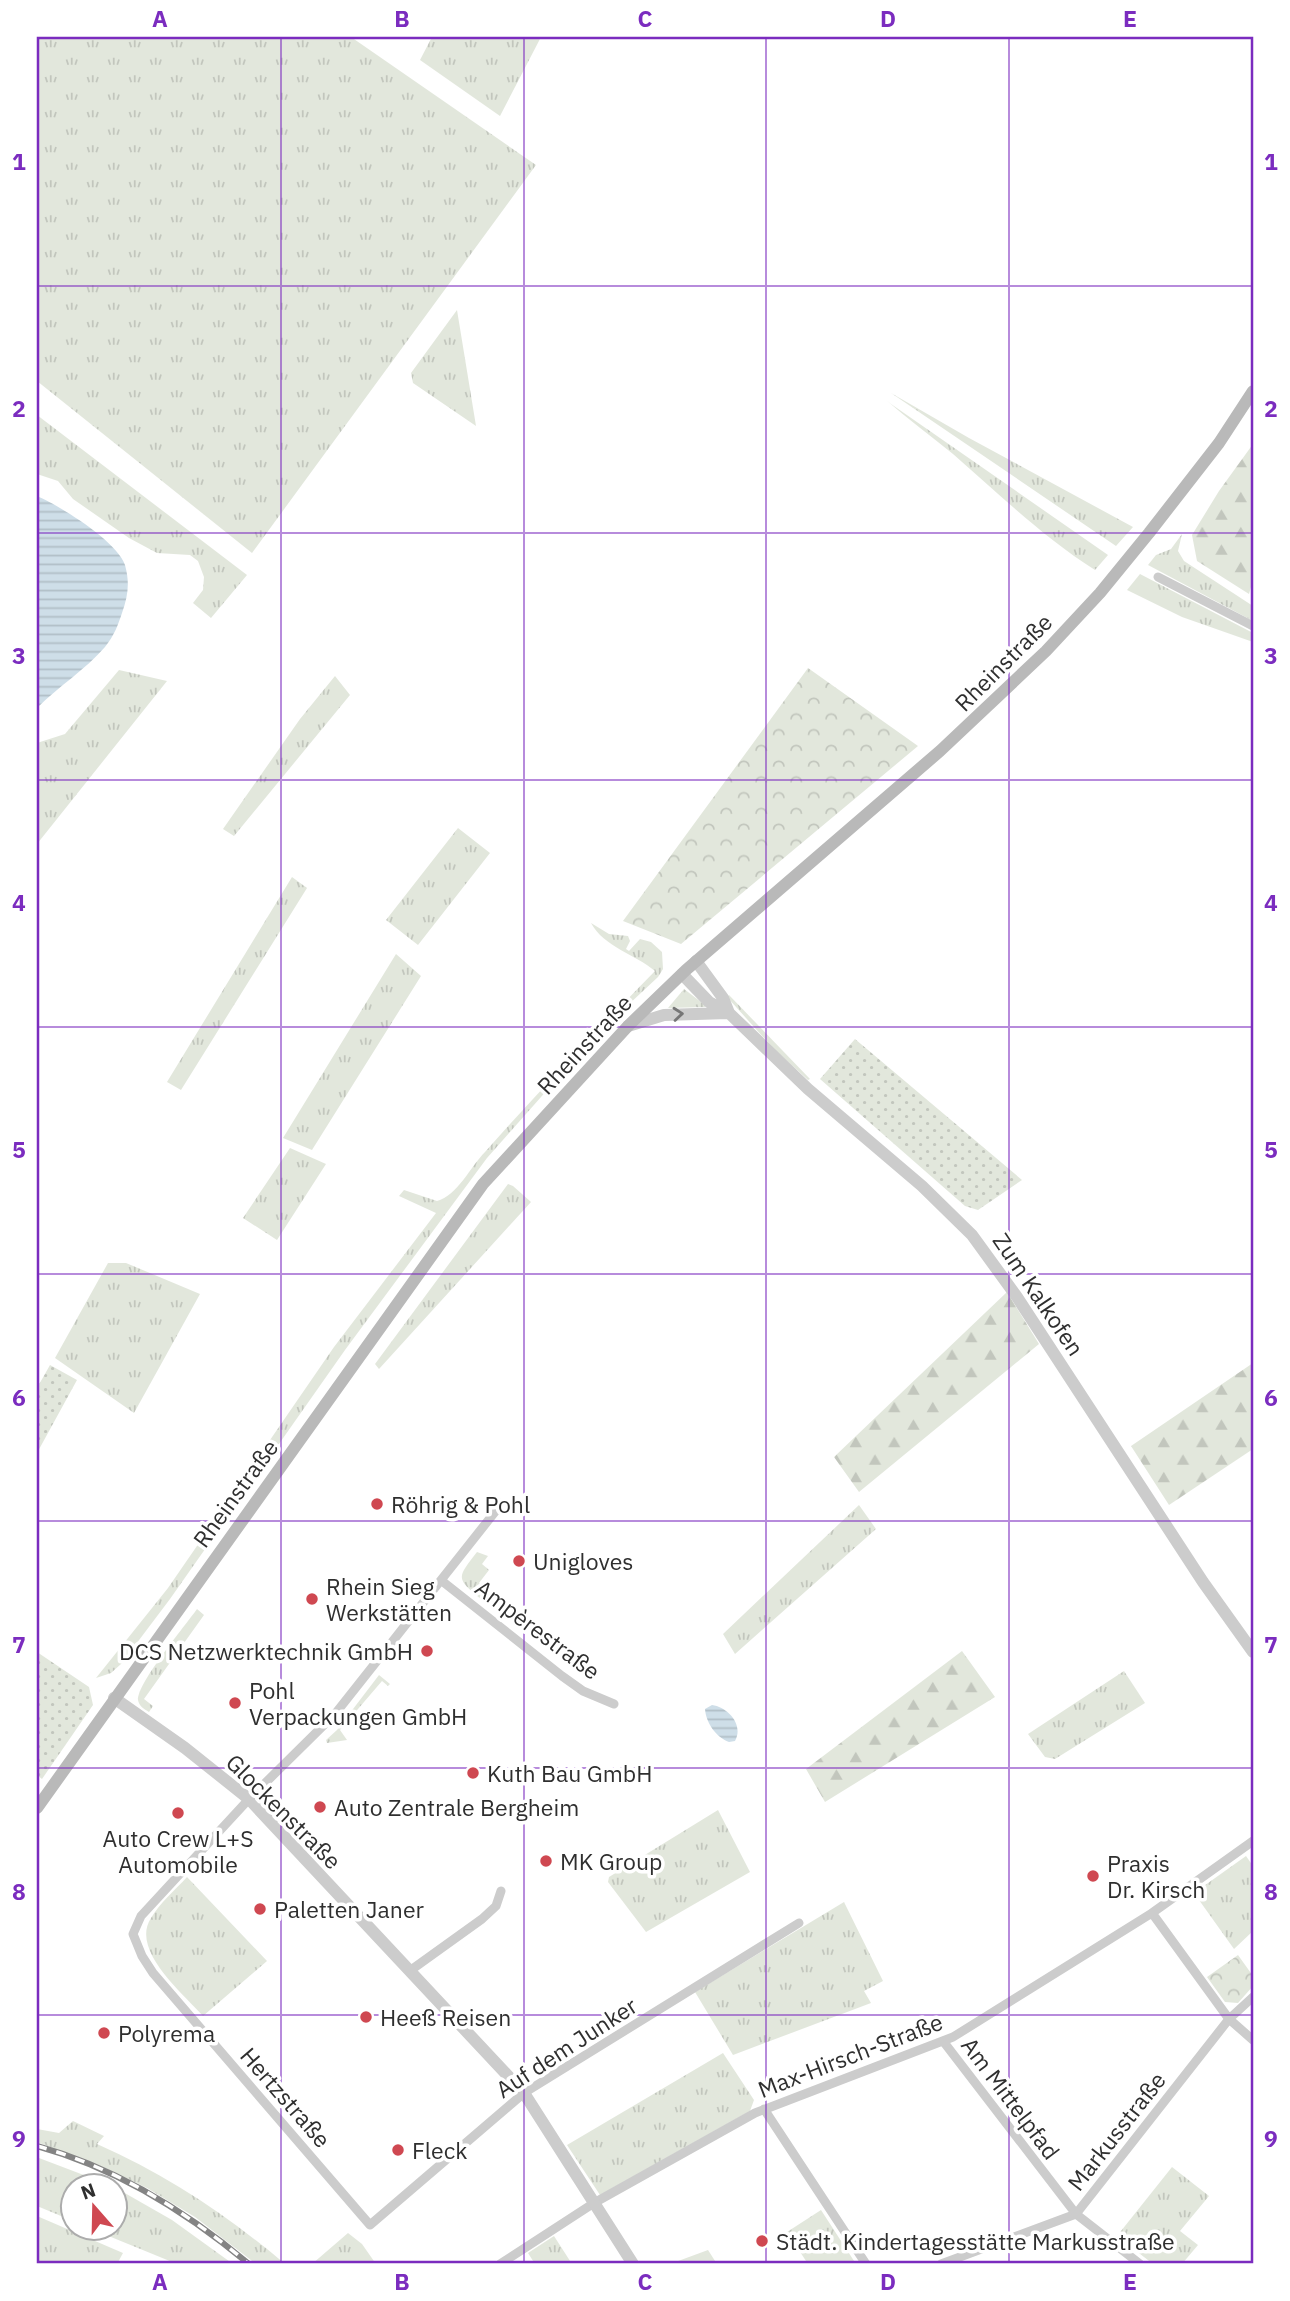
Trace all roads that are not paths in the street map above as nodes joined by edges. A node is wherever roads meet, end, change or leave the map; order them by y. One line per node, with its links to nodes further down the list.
1 (1253, 391): 4 (main road, Rheinstraße)
2 (1158, 577): 3 (street)
3 (1253, 626)
4 (696, 961): 5 (main road, Rheinstraße); 6 (street, Zum Kalkofen)
5 (682, 974): 6 (street, Zum Kalkofen); 7 (main road, Rheinstraße)
6 (729, 1013): 7 (street, one-way to 6); 10 (street, Zum Kalkofen)
7 (628, 1026): 11 (main road, Rheinstraße)
8 (502, 1503): 9 (street, Ampèrestraße)
9 (442, 1581): 12 (street, Ampèrestraße); 13 (street, Ampèrestraße)
10 (1251, 1645)
11 (114, 1698): 13 (street, Glockenstraße); 14 (main road, Rheinstraße)
12 (614, 1704)
13 (249, 1799): 19 (street, Glockenstraße); 28 (street, Hertzstraße)
14 (37, 1808)
15 (1253, 1841): 17 (street, Max-Hirsch-Straße)
16 (501, 1891): 19 (street)
17 (1152, 1913): 21 (street); 23 (street, Max-Hirsch-Straße)
18 (799, 1923): 24 (street, Auf dem Junker)
19 (411, 1970): 24 (street, Glockenstraße)
20 (1253, 1997): 21 (street, Markusstraße)
21 (1229, 2019): 22 (street); 27 (street, Markusstraße)
22 (1253, 2040)
23 (943, 2041): 25 (street, Max-Hirsch-Straße); 27 (street, Am Mittelpfad)
24 (524, 2093): 26 (street, Glockenstraße); 28 (street, Auf dem Junker)
25 (764, 2109): 26 (street, Max-Hirsch-Straße); 31 (street)
26 (594, 2203): 29 (street, Max-Hirsch-Straße); 30 (street, Glockenstraße)
27 (1076, 2214): 32 (street, Markusstraße); 33 (street, Am Mittelpfad)
28 (370, 2225)
29 (500, 2264)
30 (633, 2264)
31 (866, 2264)
32 (941, 2264)
33 (1140, 2264)

